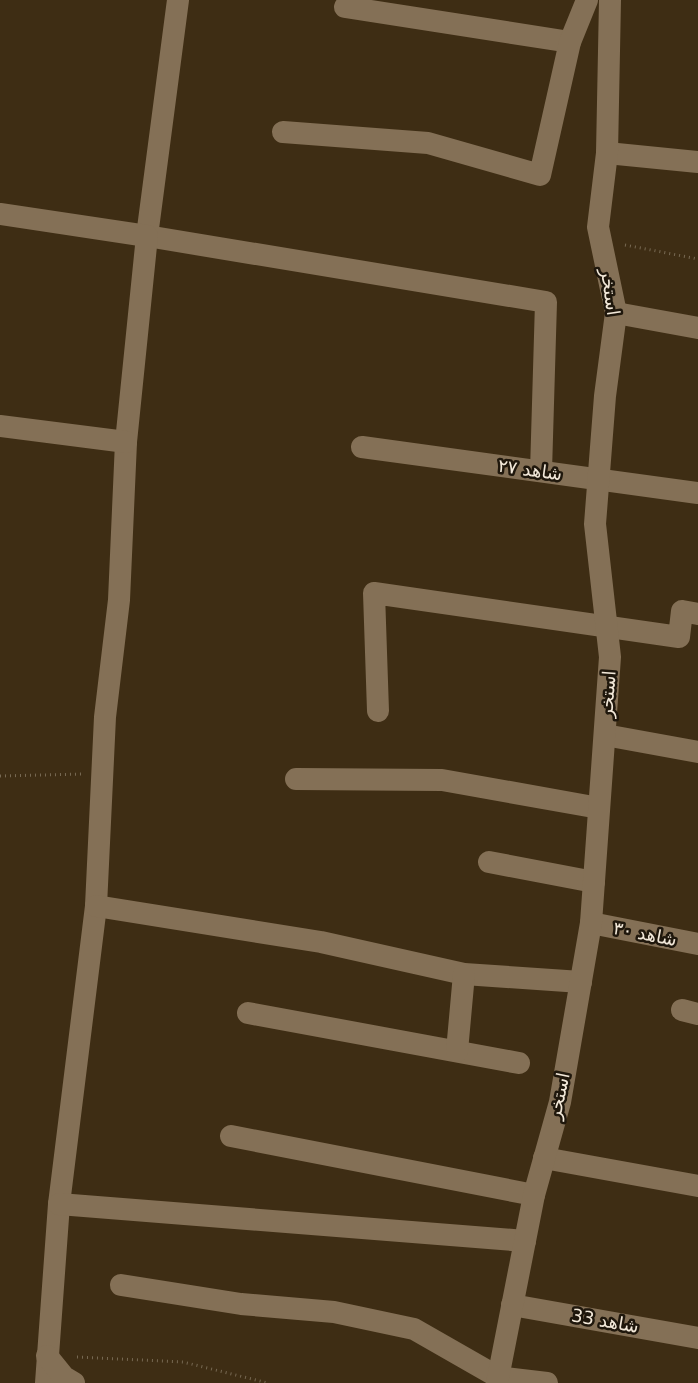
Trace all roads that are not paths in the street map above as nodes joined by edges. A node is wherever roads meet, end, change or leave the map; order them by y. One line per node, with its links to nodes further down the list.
1 (178, 0): 10 (street)
2 (587, 0): 5 (street)
3 (610, 0): 7 (street, استخر)
4 (345, 7): 5 (street)
5 (570, 42): 6 (street)
6 (283, 132)
7 (607, 153): 8 (street); 11 (street, استخر)
8 (698, 162)
9 (0, 214): 10 (street)
10 (147, 236): 14 (street); 16 (street)
11 (616, 313): 12 (street); 17 (street, استخر)
12 (698, 328)
13 (0, 426): 14 (street)
14 (126, 442): 28 (street)
15 (362, 447): 16 (street, شاهد ۲۷)
16 (542, 471): 17 (street, شاهد ۲۷)
17 (598, 480): 18 (street, شاهد ۲۷); 20 (street, استخر)
18 (698, 493)
19 (698, 614): 20 (street)
20 (607, 628): 21 (street); 22 (street, استخر)
21 (378, 711)
22 (605, 735): 23 (street); 25 (street, استخر)
23 (698, 752)
24 (296, 779): 25 (street)
25 (600, 808): 27 (street, استخر)
26 (489, 862): 27 (street)
27 (594, 882): 29 (street, استخر)
28 (96, 906): 31 (street); 40 (street)
29 (591, 924): 30 (street, شاهد ۳۰); 32 (street, استخر)
30 (698, 944)
31 (464, 974): 32 (street); 34 (street)
32 (581, 982): 37 (street, استخر)
33 (248, 1013): 34 (street)
34 (457, 1052): 35 (street)
35 (518, 1063)
36 (232, 1136): 39 (street)
37 (544, 1158): 38 (street); 39 (street, استخر)
38 (698, 1186)
39 (534, 1195): 41 (street, استخر)
40 (59, 1204): 41 (street); 45 (street)
41 (525, 1240): 43 (street, استخر)
42 (120, 1285): 46 (street)
43 (512, 1305): 44 (street, شاهد 33); 46 (street, استخر)
44 (698, 1338)
45 (47, 1356): 47 (street); 48 (street)
46 (498, 1380): 49 (street)
47 (46, 1383)
48 (74, 1383)
49 (547, 1383)

